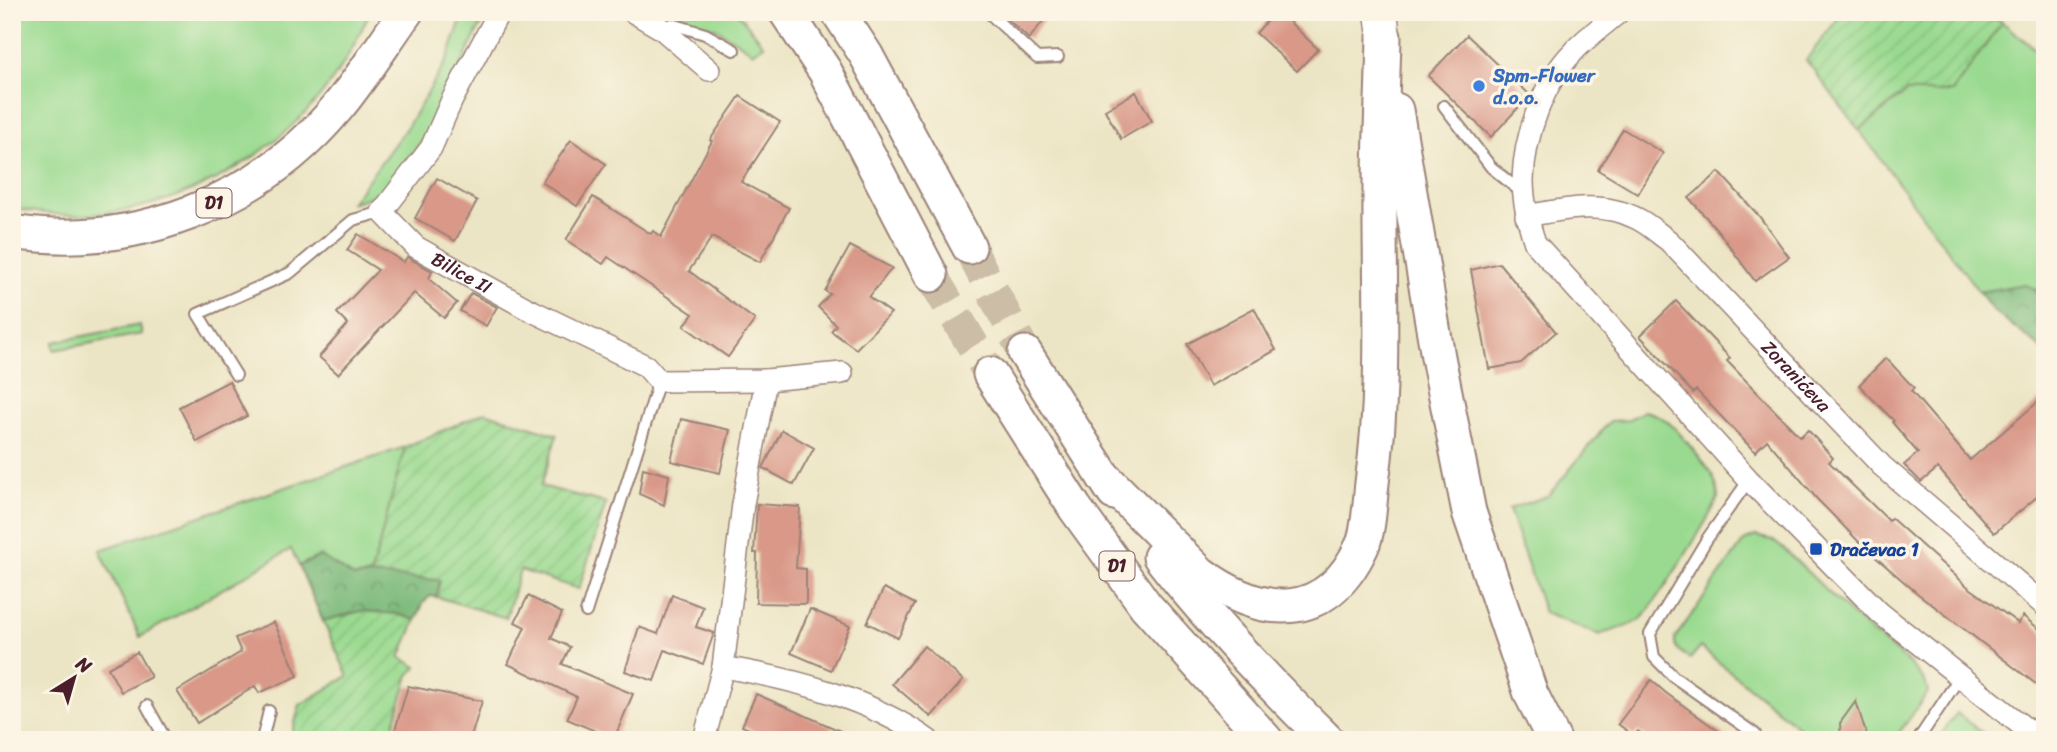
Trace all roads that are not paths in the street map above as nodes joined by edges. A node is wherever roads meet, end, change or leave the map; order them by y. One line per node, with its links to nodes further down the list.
1 (391, 12): 13 (highway)
2 (406, 12): 13 (highway, D1)
3 (499, 12): 17 (street)
4 (633, 12): 10 (street)
5 (786, 12): 21 (highway)
6 (838, 12): 20 (highway)
7 (988, 12): 12 (lane)
8 (1619, 12): 16 (street)
9 (1383, 24): 28 (highway); 43 (highway)
10 (662, 29): 11 (lane); 14 (street)
11 (734, 50)
12 (1058, 57)
13 (366, 67): 19 (highway, D1)
14 (709, 70)
15 (1444, 106): 16 (lane)
16 (1524, 193): 18 (street)
17 (382, 212): 25 (lane); 27 (street, Bilice II)
18 (1526, 216): 29 (street); 30 (street, Zoranićeva)
19 (12, 232)
20 (969, 247)
21 (931, 275)
22 (1026, 353): 28 (highway, D1)
23 (842, 373): 26 (street)
24 (990, 374): 41 (highway, D1)
25 (236, 375)
26 (766, 380): 27 (street); 32 (street)
27 (659, 381): 31 (lane)
28 (1103, 476): 42 (highway, D1)
29 (1749, 480): 33 (street); 36 (lane)
30 (2045, 606)
31 (586, 612)
32 (723, 667): 39 (street); 40 (street)
33 (1959, 678): 44 (lane); 45 (street)
34 (147, 706): 37 (lane)
35 (269, 711): 38 (lane)
36 (1755, 734)
37 (166, 740)
38 (262, 740)
39 (704, 740)
40 (928, 740)
41 (1266, 740)
42 (1327, 740)
43 (1555, 740)
44 (1917, 740)
45 (2040, 740)

